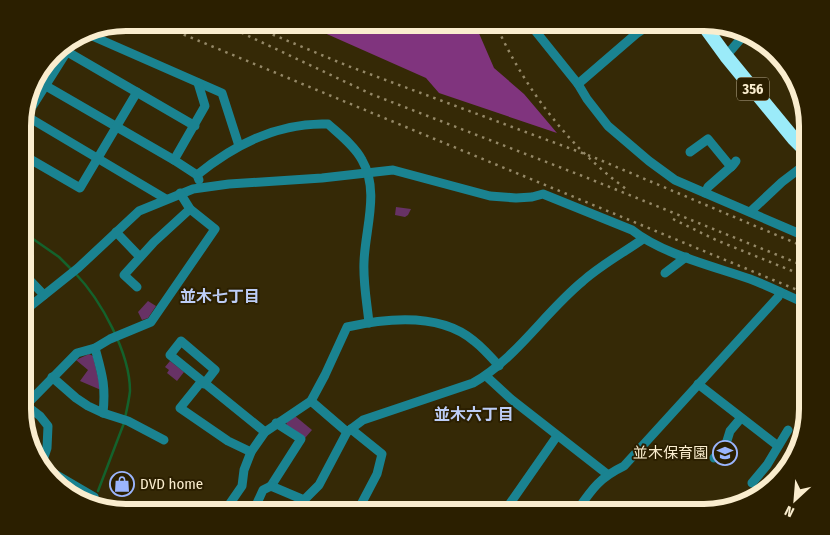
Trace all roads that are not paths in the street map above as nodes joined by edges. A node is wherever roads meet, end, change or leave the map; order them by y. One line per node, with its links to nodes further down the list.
1 (536, 31): 11 (street)
2 (640, 31): 11 (street)
3 (709, 31): 7 (highway, 356)
4 (94, 36): 10 (street)
5 (741, 38): 7 (street)
6 (67, 52): 13 (street)
7 (726, 56): 18 (highway, 356)
8 (58, 60): 12 (street)
9 (42, 83): 12 (street)
10 (198, 83): 17 (street); 19 (street)
11 (578, 84): 29 (street)
12 (46, 85): 14 (street); 16 (street)
13 (137, 92): 16 (street); 17 (street)
14 (34, 102)
15 (31, 121): 21 (street)
16 (116, 126): 21 (street); 23 (street)
17 (195, 126): 23 (street)
18 (799, 144)
19 (239, 146): 25 (street); 26 (street)
20 (690, 152): 29 (street)
21 (97, 158): 22 (street); 30 (street)
22 (31, 160)
23 (174, 160): 26 (street)
24 (799, 169): 32 (street)
25 (368, 172): 27 (street); 35 (street); 45 (street)
26 (197, 175): 27 (street)
27 (202, 188): 28 (street)
28 (180, 193): 30 (street); 31 (street)
29 (706, 193): 32 (street)
30 (166, 199): 33 (street)
31 (190, 210): 36 (street); 46 (street)
32 (750, 212): 34 (street)
33 (116, 232): 36 (street); 42 (street)
34 (799, 234)
35 (643, 239): 37 (street); 47 (street)
36 (140, 256): 40 (street)
37 (686, 257): 38 (street); 41 (street)
38 (665, 273)
39 (31, 281): 42 (street)
40 (137, 287)
41 (780, 292): 43 (street); 51 (street)
42 (44, 295): 44 (street)
43 (799, 300)
44 (31, 306)
45 (369, 323): 47 (street); 53 (street)
46 (94, 348): 48 (street); 55 (street)
47 (499, 366): 49 (street)
48 (52, 376): 52 (street); 55 (street)
49 (486, 376): 58 (street); 61 (street)
50 (203, 383): 50 (street); 60 (street); 64 (street)
51 (698, 384): 56 (street); 67 (street)
52 (31, 397)
53 (311, 401): 57 (street); 58 (street)
54 (31, 409): 65 (street)
55 (103, 413): 62 (street)
56 (741, 418): 63 (street); 66 (street)
57 (276, 423): 60 (street); 70 (street)
58 (349, 430): 70 (street); 74 (street)
59 (788, 430): 63 (street)
60 (265, 432): 64 (street)
61 (557, 436): 67 (street); 75 (street)
62 (164, 440)
63 (778, 446): 69 (street)
64 (251, 452): 72 (street)
65 (44, 457)
66 (714, 458)
67 (607, 474): 76 (street)
68 (61, 478): 71 (street)
69 (752, 483)
70 (271, 486): 73 (street)
71 (93, 498)
72 (230, 504)
73 (256, 504)
74 (361, 504)
75 (510, 504)
76 (581, 504)

